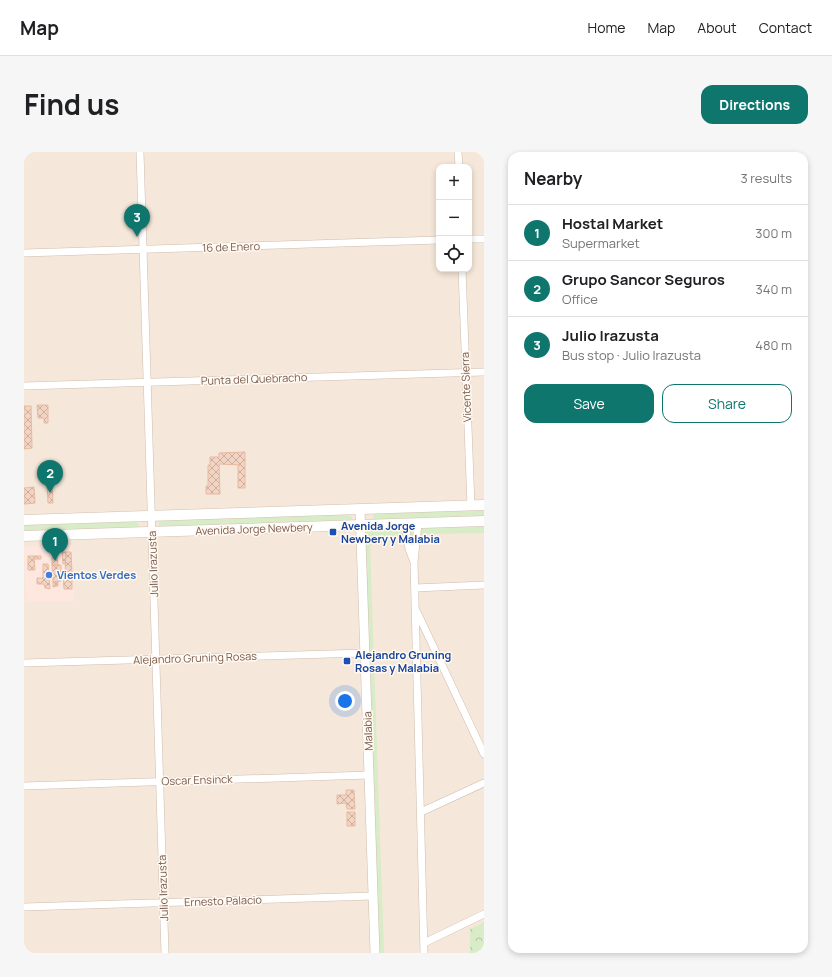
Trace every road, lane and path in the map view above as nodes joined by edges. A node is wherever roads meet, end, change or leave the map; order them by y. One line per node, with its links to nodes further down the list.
1 (140, 152): 7 (street, Julio Irazusta)
2 (458, 152): 3 (street)
3 (459, 164)
4 (472, 239): 5 (street)
5 (484, 239)
6 (436, 240): 7 (street, 16 de Enero)
7 (143, 250): 8 (street, 16 de Enero); 12 (street, Julio Irazusta)
8 (24, 254)
9 (462, 272): 11 (street, Vicente Sierra)
10 (484, 372): 11 (street, Punta del Quebracho)
11 (465, 373): 12 (street, Punta del Quebracho); 15 (street, Vicente Sierra)
12 (147, 383): 13 (street, Punta del Quebracho); 17 (street, Julio Irazusta)
13 (24, 386)
14 (484, 505): 15 (main road, Avenida Jorge Newbery)
15 (471, 506): 16 (main road, Avenida Jorge Newbery)
16 (360, 509): 17 (main road, Avenida Jorge Newbery); 22 (street, Malabia)
17 (151, 516): 18 (main road, Avenida Jorge Newbery); 23 (street, Julio Irazusta)
18 (24, 520)
19 (484, 522): 21 (main road, Avenida Jorge Newbery)
20 (405, 524): 21 (main road, Avenida Jorge Newbery); 22 (main road, Avenida Jorge Newbery); 25 (street)
21 (418, 524): 25 (street)
22 (361, 525): 23 (main road, Avenida Jorge Newbery); 29 (street, Malabia)
23 (152, 532): 24 (main road, Avenida Jorge Newbery); 30 (street, Julio Irazusta)
24 (24, 536)
25 (414, 562): 27 (street)
26 (484, 585): 27 (street)
27 (415, 588): 28 (street)
28 (415, 608): 32 (street); 37 (street)
29 (365, 653): 30 (street, Alejandro Gruning Rosas); 33 (street, Malabia)
30 (156, 659): 31 (street, Alejandro Gruning Rosas); 34 (street, Julio Irazusta)
31 (24, 663)
32 (484, 754)
33 (369, 775): 34 (street, Oscar Ensinck); 38 (street, Malabia)
34 (160, 781): 36 (street, Oscar Ensinck); 39 (street, Julio Irazusta)
35 (484, 783): 37 (street)
36 (24, 786)
37 (421, 812): 42 (street)
38 (374, 896): 39 (street, Ernesto Palacio); 44 (street, Malabia)
39 (164, 903): 40 (street, Ernesto Palacio); 43 (street, Julio Irazusta)
40 (24, 908)
41 (484, 914): 42 (street)
42 (424, 942): 45 (street)
43 (165, 953)
44 (376, 953)
45 (424, 953)

